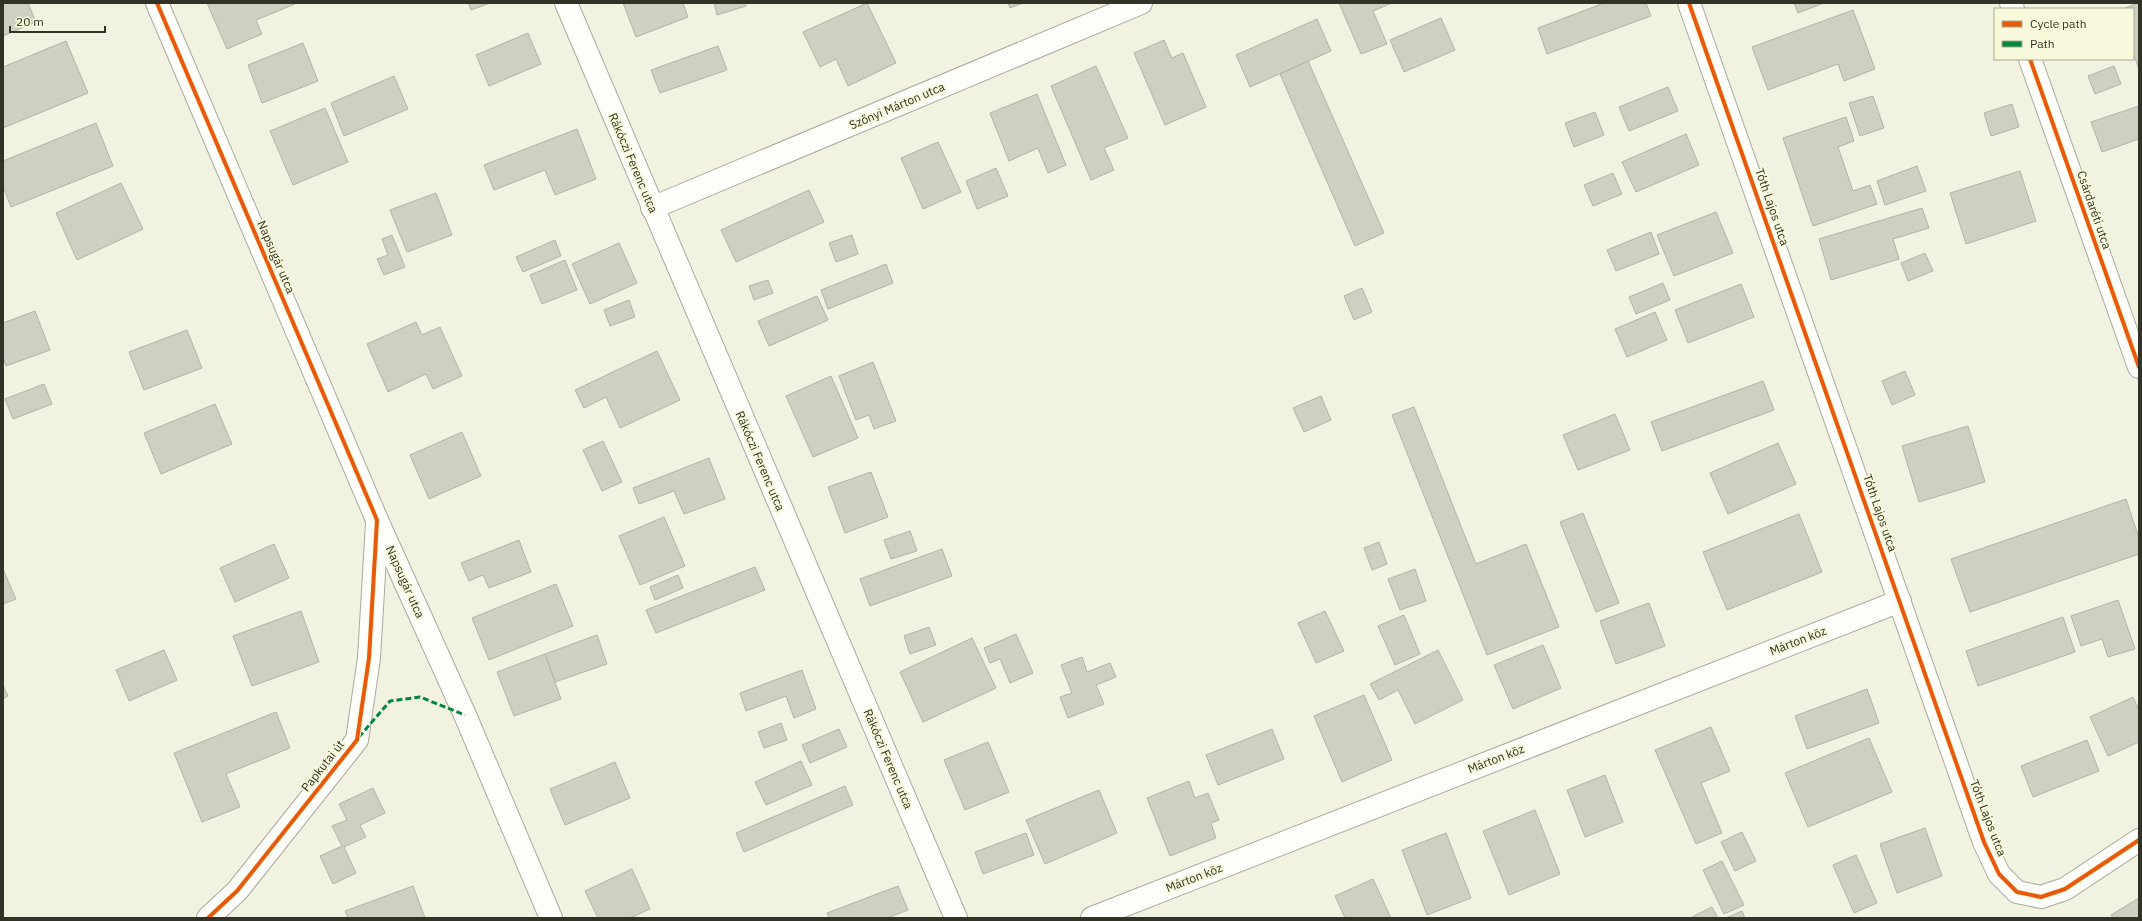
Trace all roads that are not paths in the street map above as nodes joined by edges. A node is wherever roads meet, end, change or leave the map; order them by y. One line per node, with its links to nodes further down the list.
1 (157, 3): 8 (street, Napsugár utca)
2 (566, 3): 6 (street, Rákóczi Ferenc utca)
3 (1141, 3): 6 (street, Szőnyi Márton utca)
4 (1689, 3): 9 (street, Tóth Lajos utca)
5 (2030, 60): 7 (street, Csárdaréti utca)
6 (652, 208): 13 (street, Rákóczi Ferenc utca)
7 (2139, 367)
8 (377, 520): 11 (street, Papkutai út); 12 (street, Napsugár utca)
9 (1900, 601): 10 (street, Tóth Lajos utca); 14 (street, Márton köz)
10 (2139, 840)
11 (208, 918)
12 (550, 918)
13 (956, 918)
14 (1092, 918)

